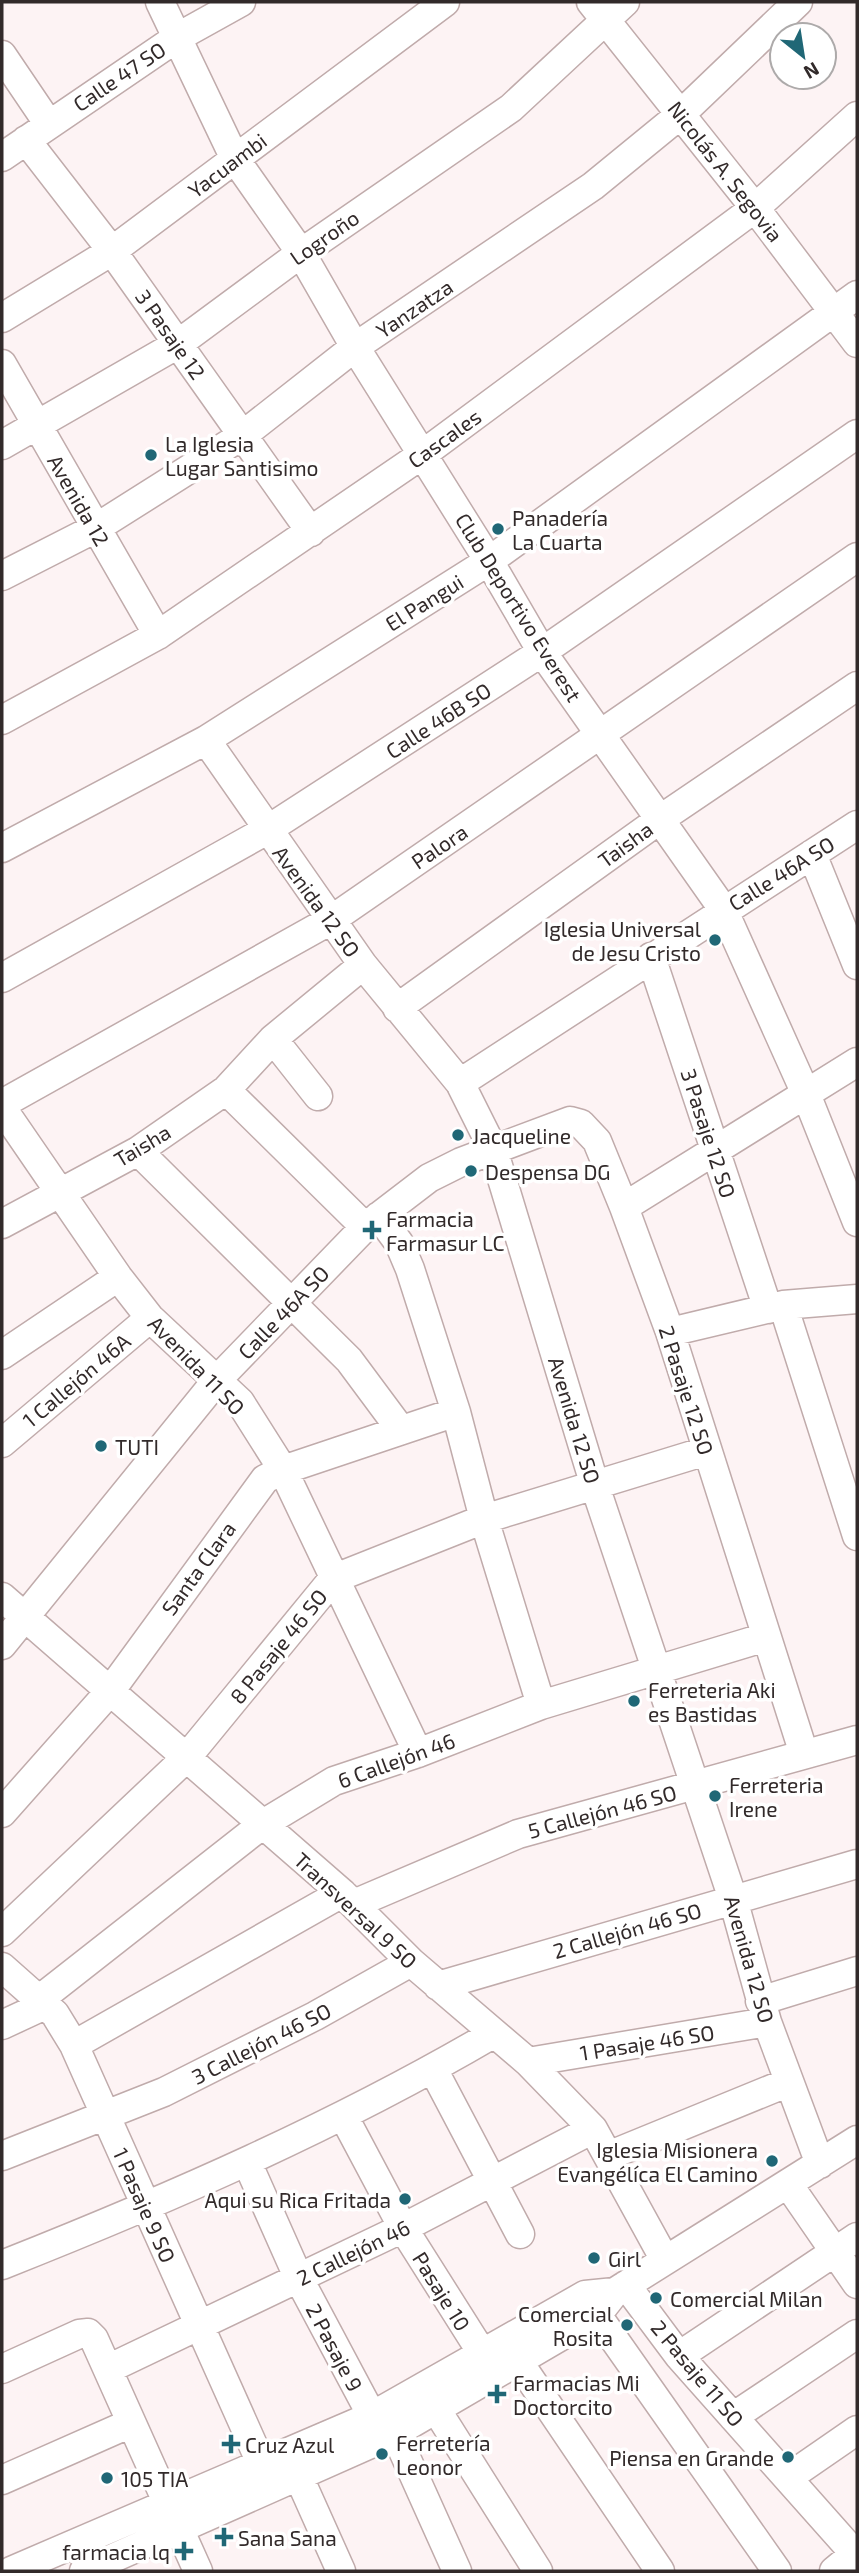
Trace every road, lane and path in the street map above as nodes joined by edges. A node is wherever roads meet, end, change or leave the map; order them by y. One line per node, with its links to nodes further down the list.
1 (160, 2): 6 (street, Club Deportivo Everest)
2 (241, 2): 6 (street, Calle 47 SO)
3 (445, 2): 13 (street, Yacuambi)
4 (798, 2): 8 (street, Yanzatza)
5 (607, 8): 8 (street, Nicolás A. Segovia); 16 (street, Logroño)
6 (177, 37): 10 (street, Calle 47 SO); 13 (street, Club Deportivo Everest)
7 (2, 55): 10 (street)
8 (681, 114): 14 (street, Nicolás A. Segovia); 22 (street, Yanzatza)
9 (857, 116): 14 (street, Cascales)
10 (48, 123): 11 (street, Calle 47 SO)
11 (26, 140): 12 (street, Calle 47 SO); 15 (street, 3 Pasaje 12)
12 (2, 157)
13 (234, 159): 15 (street, Yacuambi); 16 (street, Club Deportivo Everest)
14 (755, 208): 18 (street, Nicolás A. Segovia); 28 (street, Cascales)
15 (112, 251): 19 (street, Yacuambi); 21 (street, 3 Pasaje 12)
16 (301, 253): 21 (street, Logroño); 22 (street, Club Deportivo Everest)
17 (857, 295): 18 (street, El Pangui)
18 (835, 314): 20 (street, Nicolás A. Segovia); 32 (street, El Pangui)
19 (2, 318)
20 (857, 343)
21 (178, 344): 24 (street, Logroño); 26 (street, 3 Pasaje 12)
22 (355, 347): 26 (street, Yanzatza); 28 (street, Club Deportivo Everest)
23 (2, 364): 24 (street, Avenida 12)
24 (36, 425): 27 (street, Logroño); 29 (street, Avenida 12)
25 (857, 434): 35 (street, Calle 46B SO)
26 (243, 435): 29 (street, Yanzatza); 30 (street, 3 Pasaje 12)
27 (2, 444)
28 (423, 454): 30 (street, Cascales); 32 (street, Club Deportivo Everest)
29 (96, 528): 33 (street, Yanzatza); 34 (street, Avenida 12)
30 (311, 532): 34 (street, Cascales)
31 (857, 557): 38 (street, Palora)
32 (489, 561): 35 (street, Club Deportivo Everest); 39 (street, El Pangui)
33 (2, 576)
34 (158, 635): 37 (street, Cascales)
35 (542, 652): 38 (street, Club Deportivo Everest); 42 (street, Calle 46B SO)
36 (857, 686): 40 (street, Taisha)
37 (2, 720)
38 (602, 735): 40 (street, Club Deportivo Everest); 46 (street, Palora)
39 (206, 740): 42 (street, Avenida 12 SO); 43 (street, El Pangui)
40 (659, 820): 45 (street, Club Deportivo Everest); 51 (street, Taisha)
41 (857, 825): 44 (street, Calle 46A SO)
42 (267, 830): 46 (street, Avenida 12 SO); 50 (street, Calle 46B SO)
43 (2, 848)
44 (812, 854): 45 (street, Calle 46A SO); 49 (street)
45 (723, 909): 47 (street, Calle 46A SO); 56 (street, Club Deportivo Everest)
46 (331, 920): 48 (street, Avenida 12 SO); 58 (street, Palora)
47 (651, 957): 54 (street, Calle 46A SO); 61 (street, 3 Pasaje 12 SO)
48 (363, 965): 51 (street, Avenida 12 SO); 52 (street, Taisha)
49 (857, 965)
50 (2, 978)
51 (397, 1008): 54 (street, Avenida 12 SO)
52 (273, 1040): 55 (street, Taisha); 57 (street)
53 (857, 1062): 56 (street)
54 (460, 1083): 59 (street, Avenida 12 SO)
55 (226, 1090): 60 (street, Taisha); 64 (street)
56 (806, 1094): 61 (street); 65 (street, Club Deportivo Everest)
57 (318, 1096)
58 (2, 1106): 62 (street, Avenida 11 SO)
59 (493, 1149): 63 (street, 2 Pasaje 12 SO); 64 (street, Calle 46A SO); 80 (street, Avenida 12 SO)
60 (138, 1151): 62 (street, Taisha); 69 (street)
61 (715, 1152): 63 (street); 70 (street, 3 Pasaje 12 SO)
62 (59, 1191): 66 (street, Taisha); 67 (street, Avenida 11 SO)
63 (624, 1207): 72 (street, 2 Pasaje 12 SO)
64 (372, 1222): 69 (street, Calle 46A SO); 75 (street)
65 (857, 1222)
66 (2, 1224)
67 (118, 1277): 71 (street, Avenida 11 SO); 73 (street)
68 (857, 1299): 70 (street)
69 (290, 1303): 74 (street, Calle 46A SO); 76 (street)
70 (776, 1307): 72 (street); 82 (street, 3 Pasaje 12 SO)
71 (150, 1318): 74 (street, Avenida 11 SO); 77 (street, 1 Callejón 46A)
72 (670, 1332): 78 (street, 2 Pasaje 12 SO)
73 (2, 1355)
74 (217, 1380): 79 (street, Avenida 11 SO); 85 (street, Calle 46A SO)
75 (456, 1412): 76 (street, Santa Clara); 81 (street)
76 (401, 1430): 79 (street, Santa Clara)
77 (2, 1443)
78 (706, 1451): 80 (street, 8 Pasaje 46 SO); 86 (street, 2 Pasaje 12 SO)
79 (283, 1470): 83 (street, Avenida 11 SO); 89 (street, Santa Clara)
80 (595, 1486): 81 (street, 8 Pasaje 46 SO); 88 (street, Avenida 12 SO)
81 (484, 1519): 83 (street, 8 Pasaje 46 SO); 90 (street)
82 (857, 1536)
83 (333, 1579): 92 (street, Avenida 11 SO); 94 (street, 8 Pasaje 46 SO)
84 (2, 1597): 85 (street, Transversal 9 SO)
85 (27, 1618): 87 (street, Calle 46A SO); 89 (street, Transversal 9 SO)
86 (766, 1637): 88 (street, 6 Callejón 46); 93 (street, 2 Pasaje 12 SO)
87 (2, 1645)
88 (656, 1668): 90 (street, 6 Callejón 46); 95 (street, Avenida 12 SO)
89 (111, 1690): 94 (street, Transversal 9 SO); 96 (street, Santa Clara)
90 (541, 1705): 92 (street, 6 Callejón 46)
91 (857, 1740): 93 (street, 5 Callejón 46 SO)
92 (418, 1753): 97 (street, 6 Callejón 46)
93 (804, 1754): 95 (street, 5 Callejón 46 SO)
94 (187, 1757): 97 (street, Transversal 9 SO); 101 (street, 8 Pasaje 46 SO)
95 (695, 1786): 99 (street, 5 Callejón 46 SO); 100 (street, Avenida 12 SO)
96 (2, 1813)
97 (263, 1824): 99 (street, Transversal 9 SO); 106 (street, 6 Callejón 46)
98 (857, 1864): 100 (street, 2 Callejón 46 SO)
99 (348, 1899): 102 (street, Transversal 9 SO); 110 (street, 5 Callejón 46 SO)
100 (733, 1899): 105 (street, 2 Callejón 46 SO); 107 (street, Avenida 12 SO)
101 (2, 1932)
102 (411, 1962): 105 (street, Transversal 9 SO); 114 (street, 3 Callejón 46 SO)
103 (2, 1967): 106 (street, 1 Pasaje 9 SO)
104 (857, 1971): 107 (street, 1 Pasaje 46 SO)
105 (438, 1986): 109 (street, Transversal 9 SO)
106 (42, 2002): 108 (street); 110 (street, 1 Pasaje 9 SO)
107 (764, 2012): 111 (street, 1 Pasaje 46 SO); 113 (street, Avenida 12 SO)
108 (2, 2025)
109 (493, 2034): 111 (street, Transversal 9 SO); 112 (street)
110 (74, 2045): 114 (street, 1 Pasaje 9 SO)
111 (528, 2062): 116 (street, Transversal 9 SO)
112 (433, 2069): 115 (street); 122 (street)
113 (789, 2082): 118 (street); 121 (street, Avenida 12 SO)
114 (105, 2114): 119 (street, 3 Callejón 46 SO); 124 (street, 1 Pasaje 9 SO)
115 (344, 2117): 120 (street); 125 (street, Pasaje 10)
116 (593, 2129): 118 (street, Transversal 9 SO); 122 (street, 2 Callejón 46)
117 (857, 2140): 121 (street)
118 (608, 2156): 128 (street, Transversal 9 SO)
119 (2, 2157)
120 (247, 2162): 124 (street); 130 (street, 2 Pasaje 9)
121 (820, 2164): 123 (street)
122 (491, 2182): 125 (street, 2 Callejón 46); 126 (street)
123 (788, 2184): 127 (street); 128 (street)
124 (145, 2208): 129 (street); 134 (street, 1 Pasaje 9 SO)
125 (403, 2228): 130 (street, 2 Callejón 46); 136 (street, Pasaje 10)
126 (520, 2234)
127 (846, 2244): 131 (street); 137 (street)
128 (665, 2260): 132 (street)
129 (2, 2265)
130 (299, 2278): 134 (street, 2 Callejón 46); 142 (street, 2 Pasaje 9)
131 (857, 2284)
132 (621, 2288): 133 (street); 136 (street); 137 (street, 2 Pasaje 11 SO)
133 (597, 2315): 138 (street); 161 (street)
134 (200, 2326): 140 (street, 2 Callejón 46); 147 (street, 1 Pasaje 9 SO)
135 (857, 2334): 143 (street)
136 (481, 2353): 142 (street)
137 (678, 2356): 143 (street, 2 Pasaje 11 SO)
138 (518, 2361): 141 (street); 160 (street)
139 (2, 2369): 140 (street)
140 (108, 2369): 144 (street)
141 (436, 2409): 146 (street); 159 (street)
142 (372, 2416): 147 (street)
143 (733, 2417): 149 (street, 2 Pasaje 11 SO)
144 (131, 2423): 150 (street); 151 (street)
145 (857, 2431): 149 (street)
146 (395, 2433): 148 (street); 158 (street)
147 (261, 2463): 151 (street)
148 (298, 2475): 152 (street); 157 (street)
149 (789, 2477): 153 (street, 2 Pasaje 11 SO)
150 (2, 2480)
151 (168, 2503): 152 (street); 154 (street)
152 (179, 2529): 155 (street); 156 (street)
153 (849, 2559)
154 (11, 2571)
155 (84, 2571)
156 (198, 2571)
157 (341, 2571)
158 (457, 2571)
159 (538, 2571)
160 (660, 2571)
161 (777, 2571)

